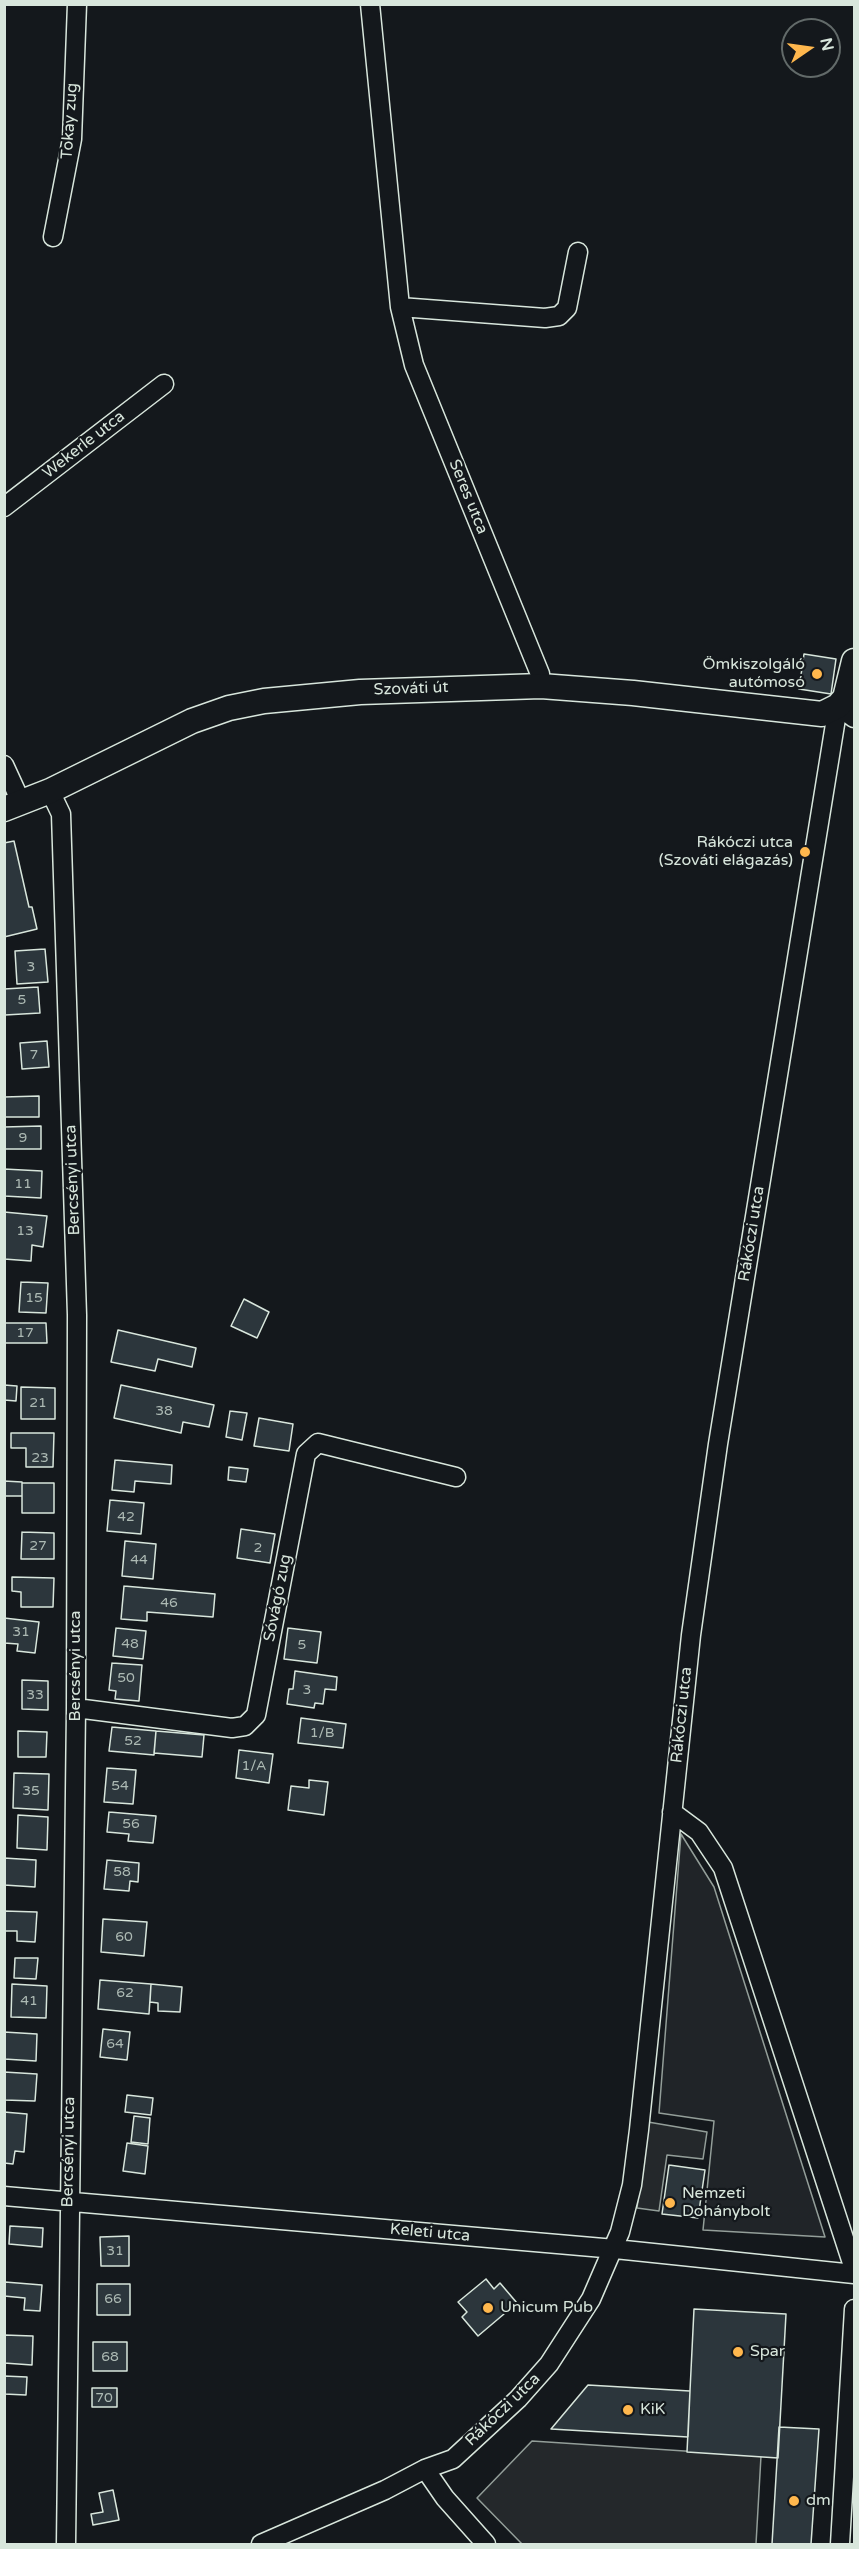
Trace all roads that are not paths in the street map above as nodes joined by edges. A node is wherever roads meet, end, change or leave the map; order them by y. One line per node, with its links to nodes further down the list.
1 (77, 4): 3 (street, Tokay zug)
2 (370, 4): 5 (street, Seres utca)
3 (53, 237)
4 (578, 252): 5 (street)
5 (400, 306): 9 (street, Seres utca)
6 (164, 384): 7 (street, Wekerle utca)
7 (4, 507)
8 (855, 661): 10 (main road, Rákóczi utca)
9 (540, 686): 10 (main road, Szováti út); 12 (main road, Szováti út)
10 (846, 712): 16 (street, Rákóczi utca)
11 (4, 765): 13 (street)
12 (50, 790): 13 (main road, Szováti út); 15 (street, Bercsényi utca)
13 (13, 806)
14 (456, 1477): 15 (street, Sóvágó zug)
15 (76, 1708): 18 (street, Bercsényi utca)
16 (672, 1812): 19 (street, Rákóczi utca); 20 (street)
17 (4, 2196): 18 (street, Keleti utca)
18 (69, 2202): 19 (street, Keleti utca); 24 (street, Bercsényi utca)
19 (615, 2249): 21 (street, Keleti utca); 23 (street, Rákóczi utca)
20 (855, 2269)
21 (855, 2274)
22 (855, 2309): 27 (street)
23 (425, 2469): 25 (street, Rákóczi utca); 26 (street)
24 (66, 2544)
25 (261, 2544)
26 (486, 2544)
27 (840, 2544)

